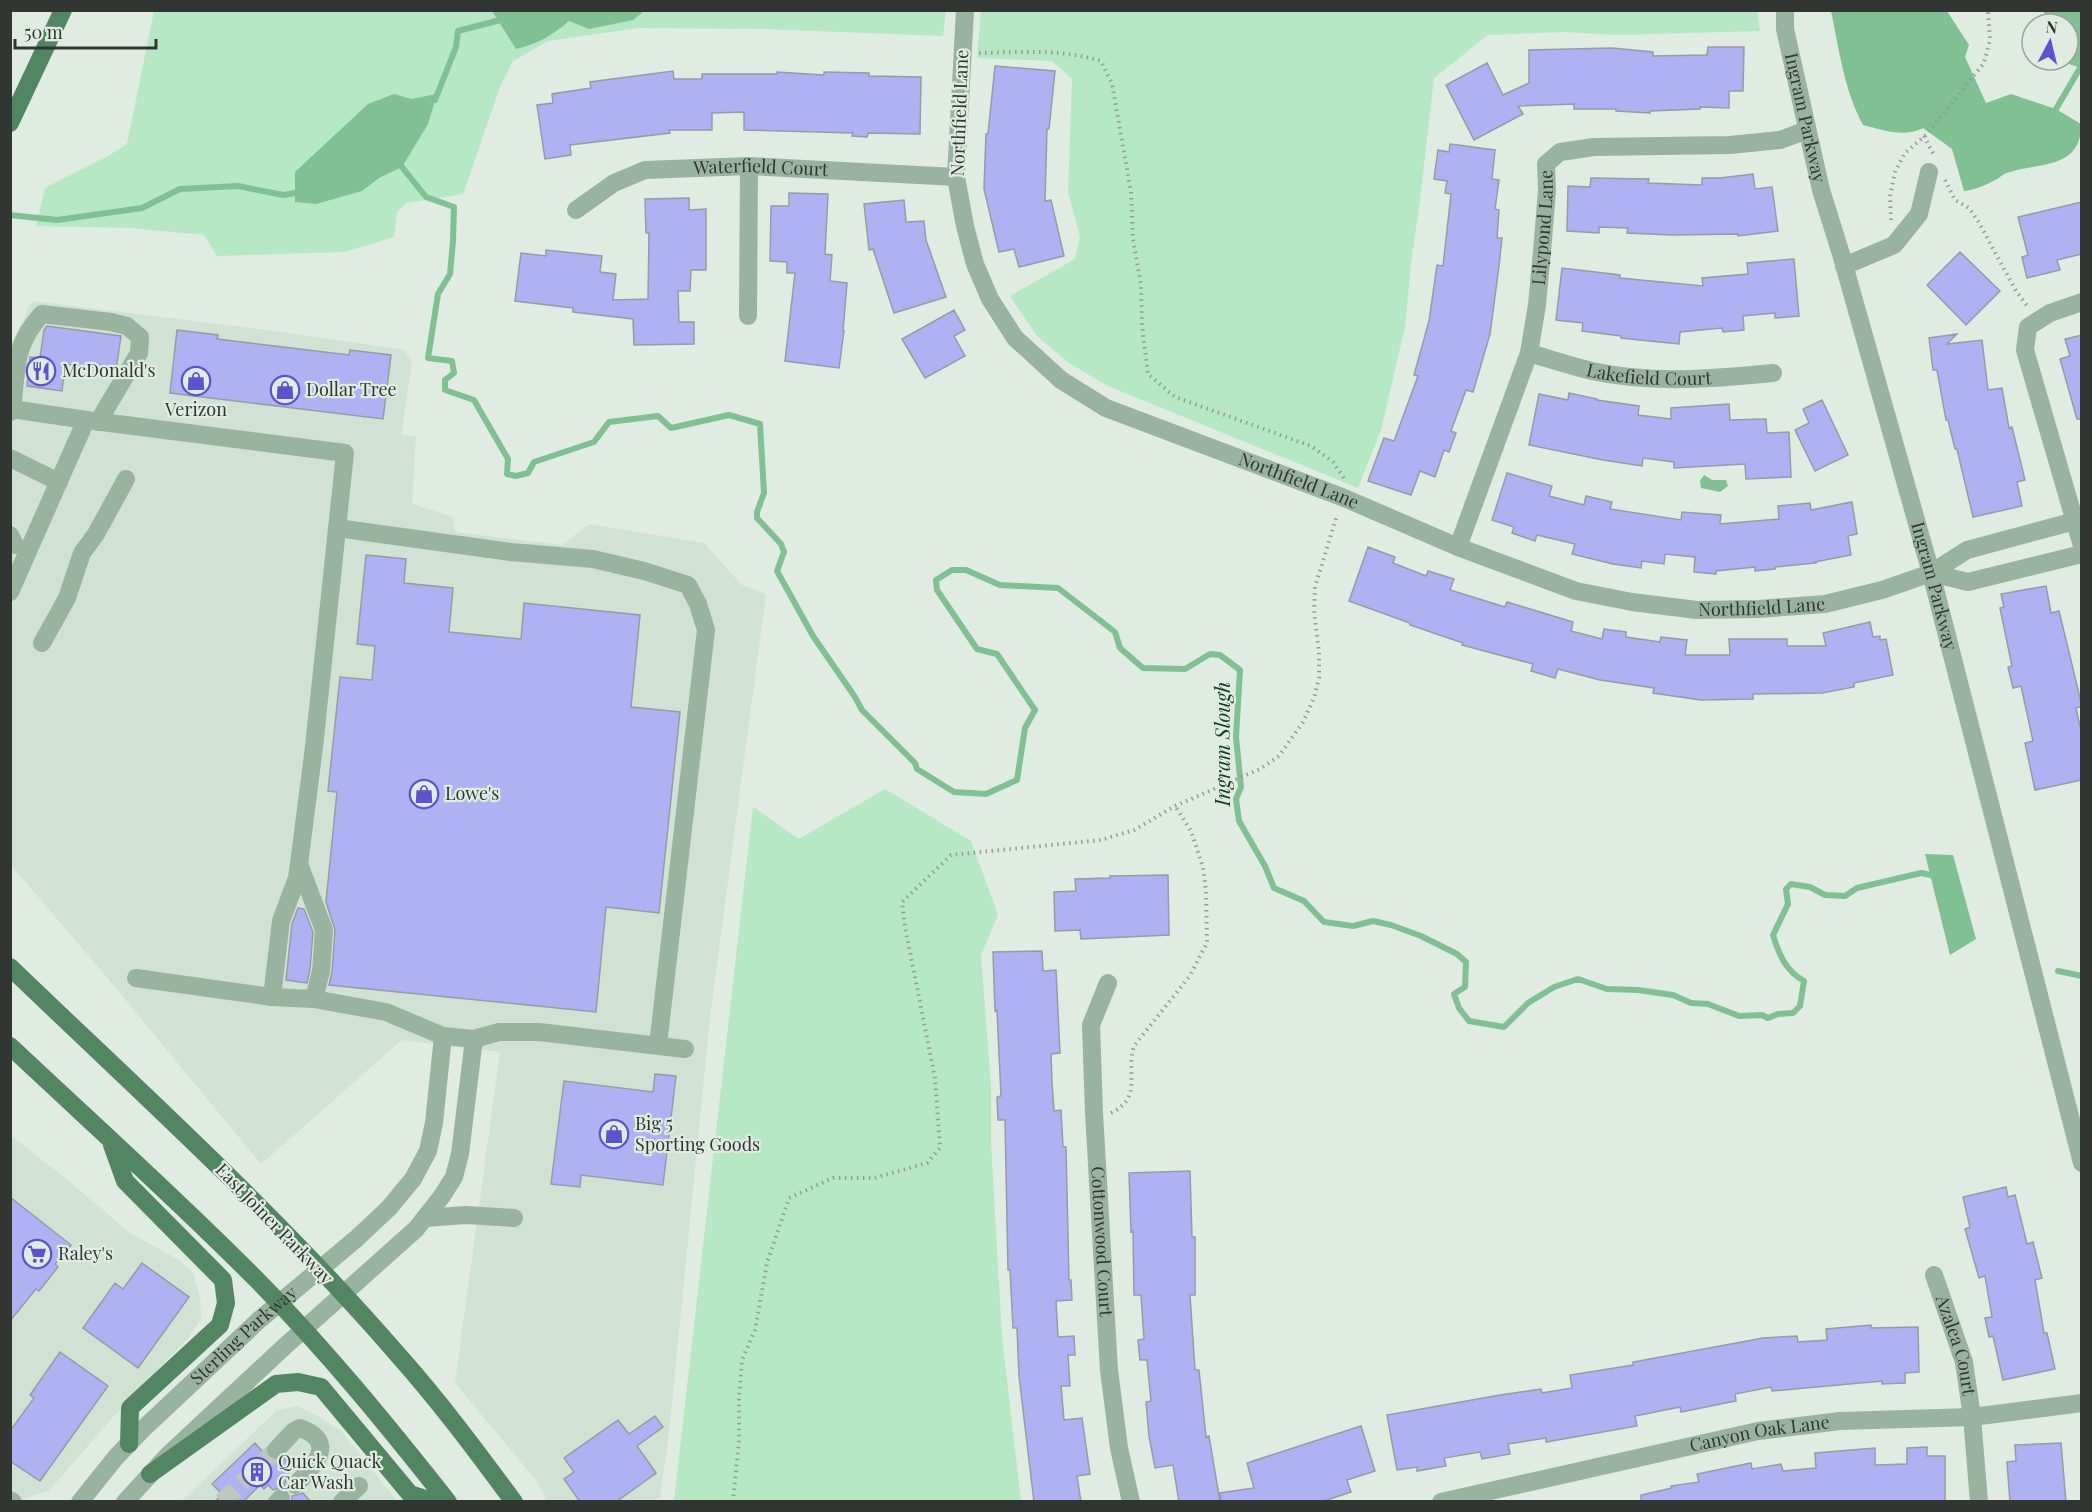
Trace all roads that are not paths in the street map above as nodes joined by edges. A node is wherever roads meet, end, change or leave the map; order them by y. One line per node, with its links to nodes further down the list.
1 (63, 10): 4 (main road)
2 (965, 10): 8 (street, Northfield Lane)
3 (1785, 10): 5 (street, Ingram Parkway)
4 (11, 123)
5 (1807, 130): 10 (street, Ingram Parkway); 13 (street, Lilypond Lane)
6 (749, 166): 8 (street, Waterfield Court); 9 (street, Waterfield Court); 12 (street)
7 (1937, 169): 10 (street)
8 (956, 177): 25 (street, Northfield Lane)
9 (576, 210)
10 (1844, 266): 27 (street, Ingram Parkway)
11 (2082, 302): 20 (street)
12 (748, 316)
13 (1529, 353): 14 (street, Lakefield Court); 25 (street, Lilypond Lane)
14 (1773, 373)
15 (11, 411): 16 (street); 16 (street)
16 (92, 421): 19 (street); 21 (street)
17 (10, 458): 19 (street)
18 (126, 479): 29 (street)
19 (59, 483): 28 (street)
20 (2075, 521): 24 (street); 27 (street, Northfield Lane)
21 (338, 528): 30 (street); 38 (street)
22 (10, 535): 23 (street)
23 (10, 544)
24 (2082, 546)
25 (1458, 547): 27 (street, Northfield Lane)
26 (2082, 554): 27 (street)
27 (1931, 573): 42 (street, Ingram Parkway)
28 (10, 592)
29 (42, 643)
30 (299, 864): 34 (street); 35 (street)
31 (10, 967): 45 (main road, East Joiner Parkway)
32 (136, 978): 34 (street)
33 (1108, 983): 63 (street, Cottonwood Court)
34 (272, 997): 35 (street)
35 (314, 999): 36 (street)
36 (443, 1036): 37 (street); 45 (street, Sterling Parkway)
37 (474, 1039): 38 (street); 43 (street, Sterling Parkway)
38 (658, 1045): 40 (street)
39 (10, 1046): 41 (main road)
40 (684, 1049)
41 (111, 1141): 48 (main road); 52 (main road)
42 (2082, 1164)
43 (425, 1218): 44 (street); 47 (street, Sterling Parkway)
44 (514, 1218)
45 (320, 1269): 47 (main road, East Joiner Parkway); 48 (street, Sterling Parkway)
46 (1934, 1275): 51 (street, Azalea Court)
47 (343, 1295): 49 (street, Sterling Parkway); 62 (main road, East Joiner Parkway)
48 (278, 1304): 49 (main road); 52 (street, Sterling Parkway)
49 (303, 1330): 54 (street, Sterling Parkway); 61 (main road)
50 (2082, 1403): 51 (street, Canyon Oak Lane)
51 (1972, 1417): 64 (street, Canyon Oak Lane); 65 (street, Azalea Court)
52 (129, 1444): 57 (street, Sterling Parkway)
53 (276, 1450): 55 (street)
54 (150, 1474): 58 (street, Sterling Parkway); 60 (main road)
55 (295, 1485)
56 (359, 1486): 59 (street)
57 (80, 1502)
58 (125, 1502)
59 (342, 1502)
60 (435, 1502)
61 (448, 1502)
62 (514, 1502)
63 (1131, 1502)
64 (1442, 1502)
65 (1979, 1502)

